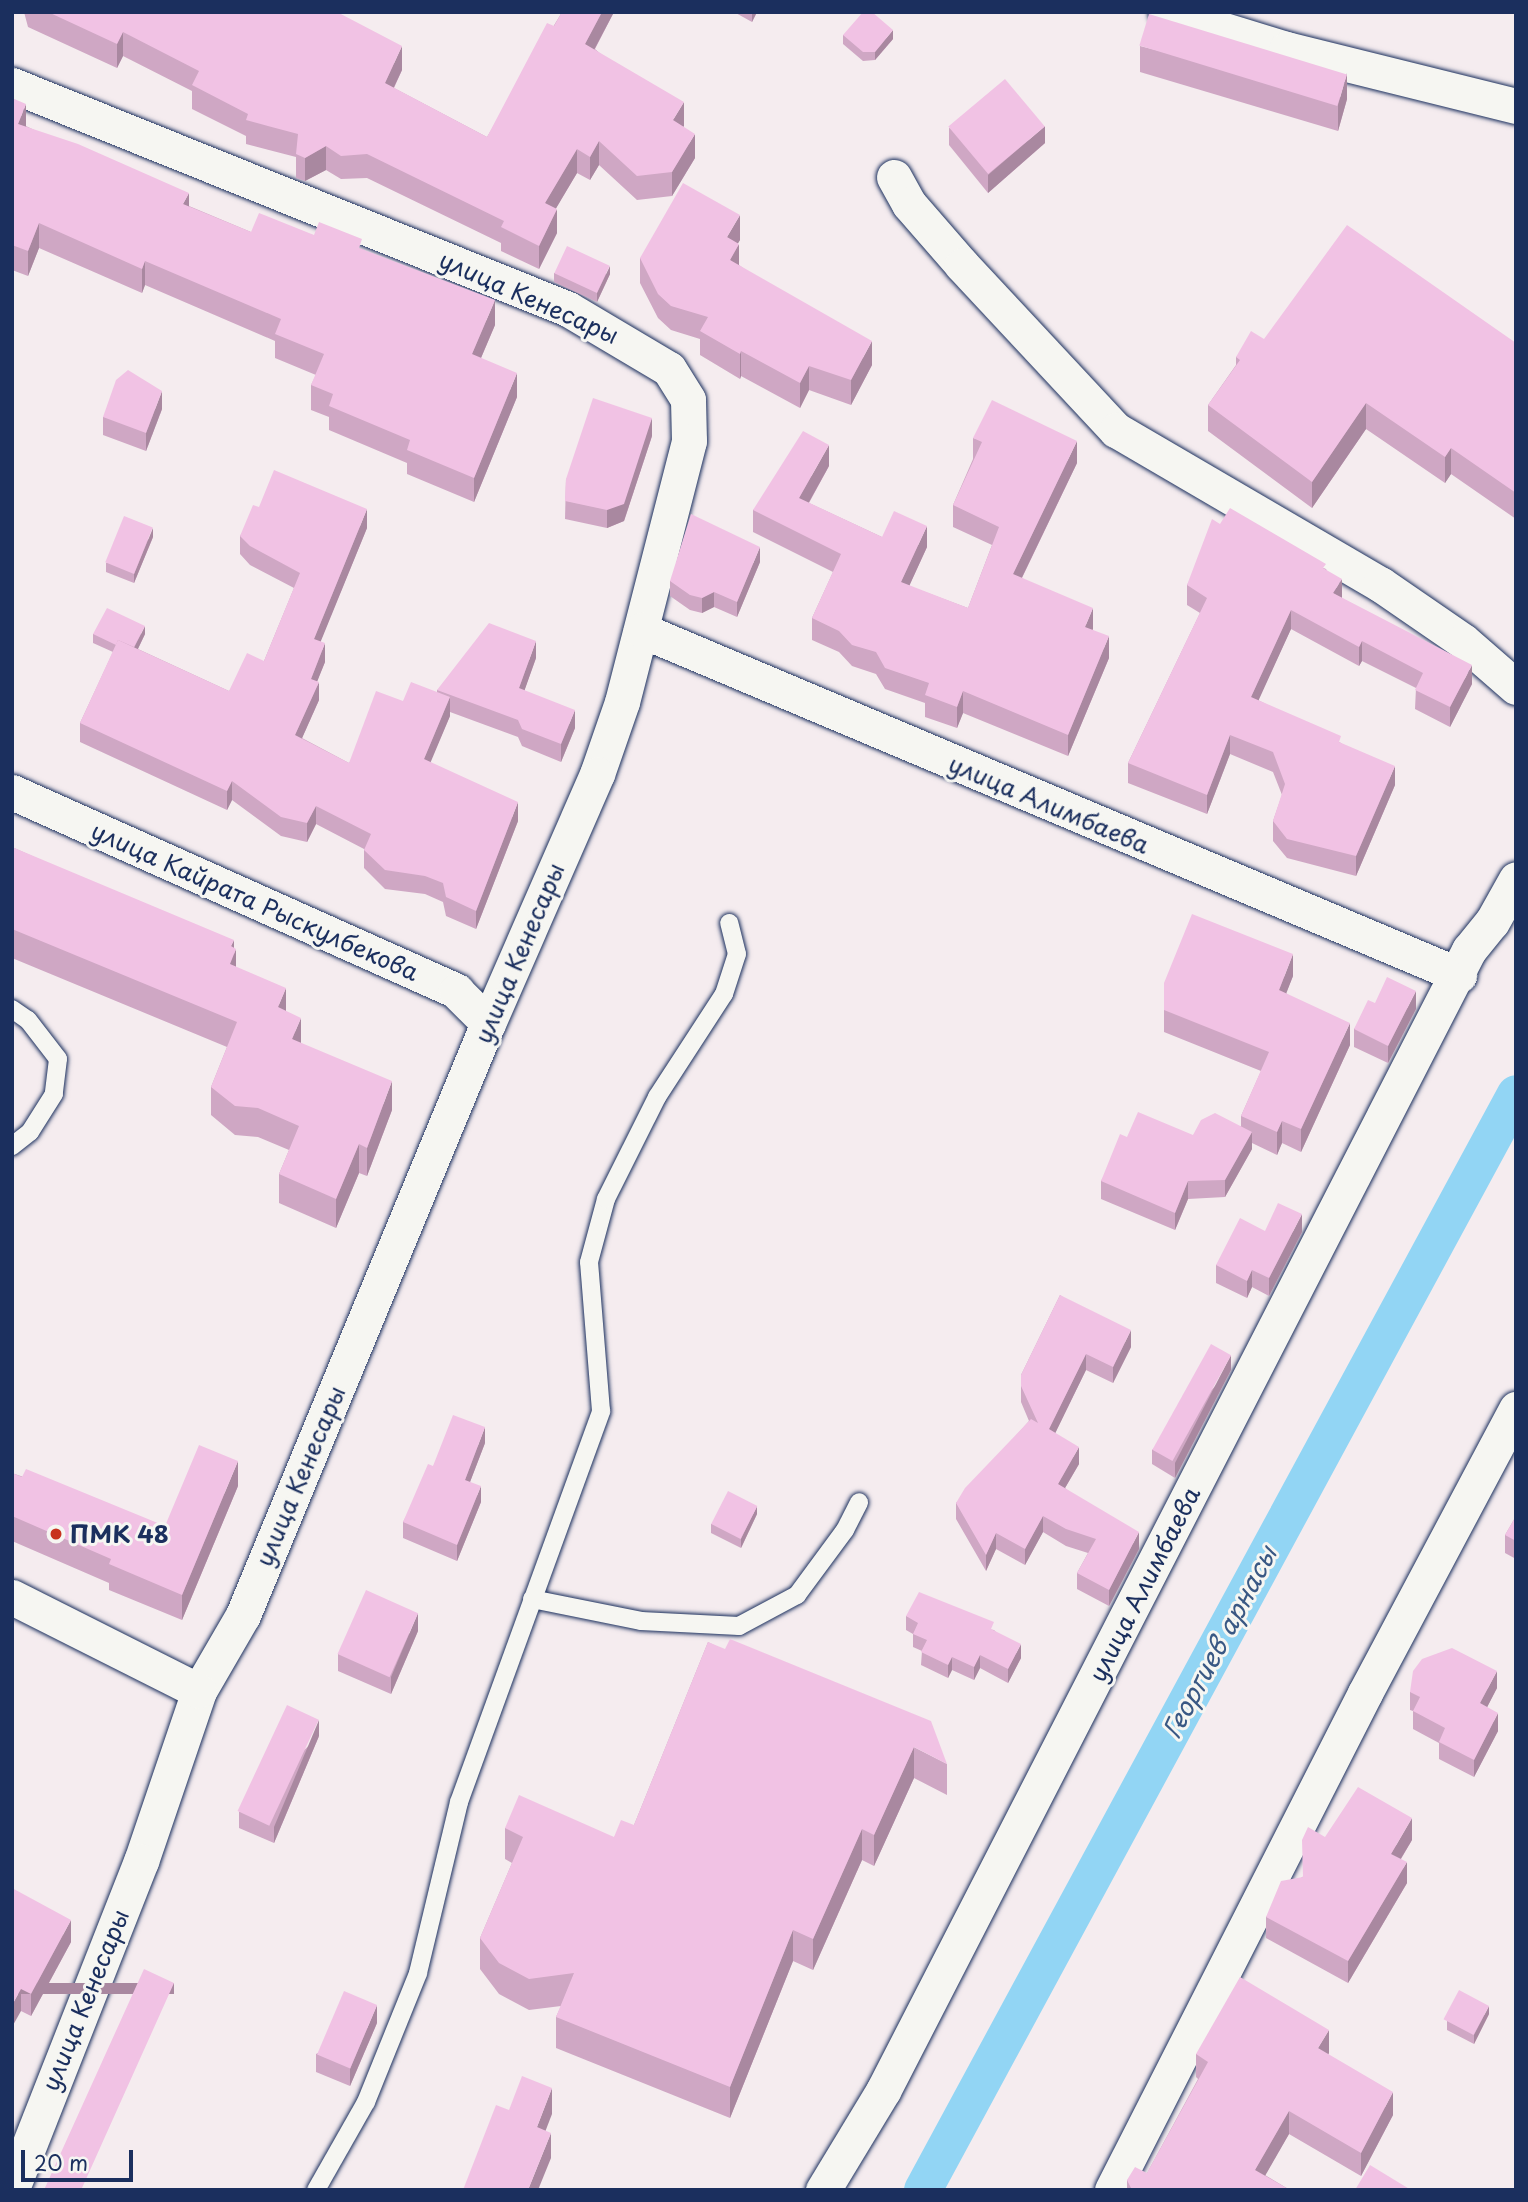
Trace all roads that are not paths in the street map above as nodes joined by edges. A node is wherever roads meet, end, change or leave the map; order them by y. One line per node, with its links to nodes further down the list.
1 (1166, 12): 3 (street)
2 (12, 85): 5 (street, улица Кенесары)
3 (1516, 106)
4 (894, 177): 6 (street)
5 (641, 630): 10 (street, улица Алимбаева); 12 (street, улица Кенесары)
6 (1516, 687)
7 (12, 792): 12 (street, улица Кайрата Рыскулбекова)
8 (1516, 879): 10 (street, улица Алимбаева)
9 (729, 923): 17 (lane)
10 (1459, 975): 22 (street, улица Алимбаева)
11 (12, 1009): 13 (lane)
12 (488, 1023): 18 (street, улица Кенесары)
13 (12, 1146)
14 (1516, 1409): 23 (street)
15 (859, 1502): 17 (lane)
16 (12, 1597): 18 (street)
17 (532, 1599): 21 (lane)
18 (199, 1691): 19 (street, улица Кенесары)
19 (20, 2141): 20 (street, улица Кенесары)
20 (12, 2188)
21 (316, 2190)
22 (823, 2190)
23 (1112, 2190)

